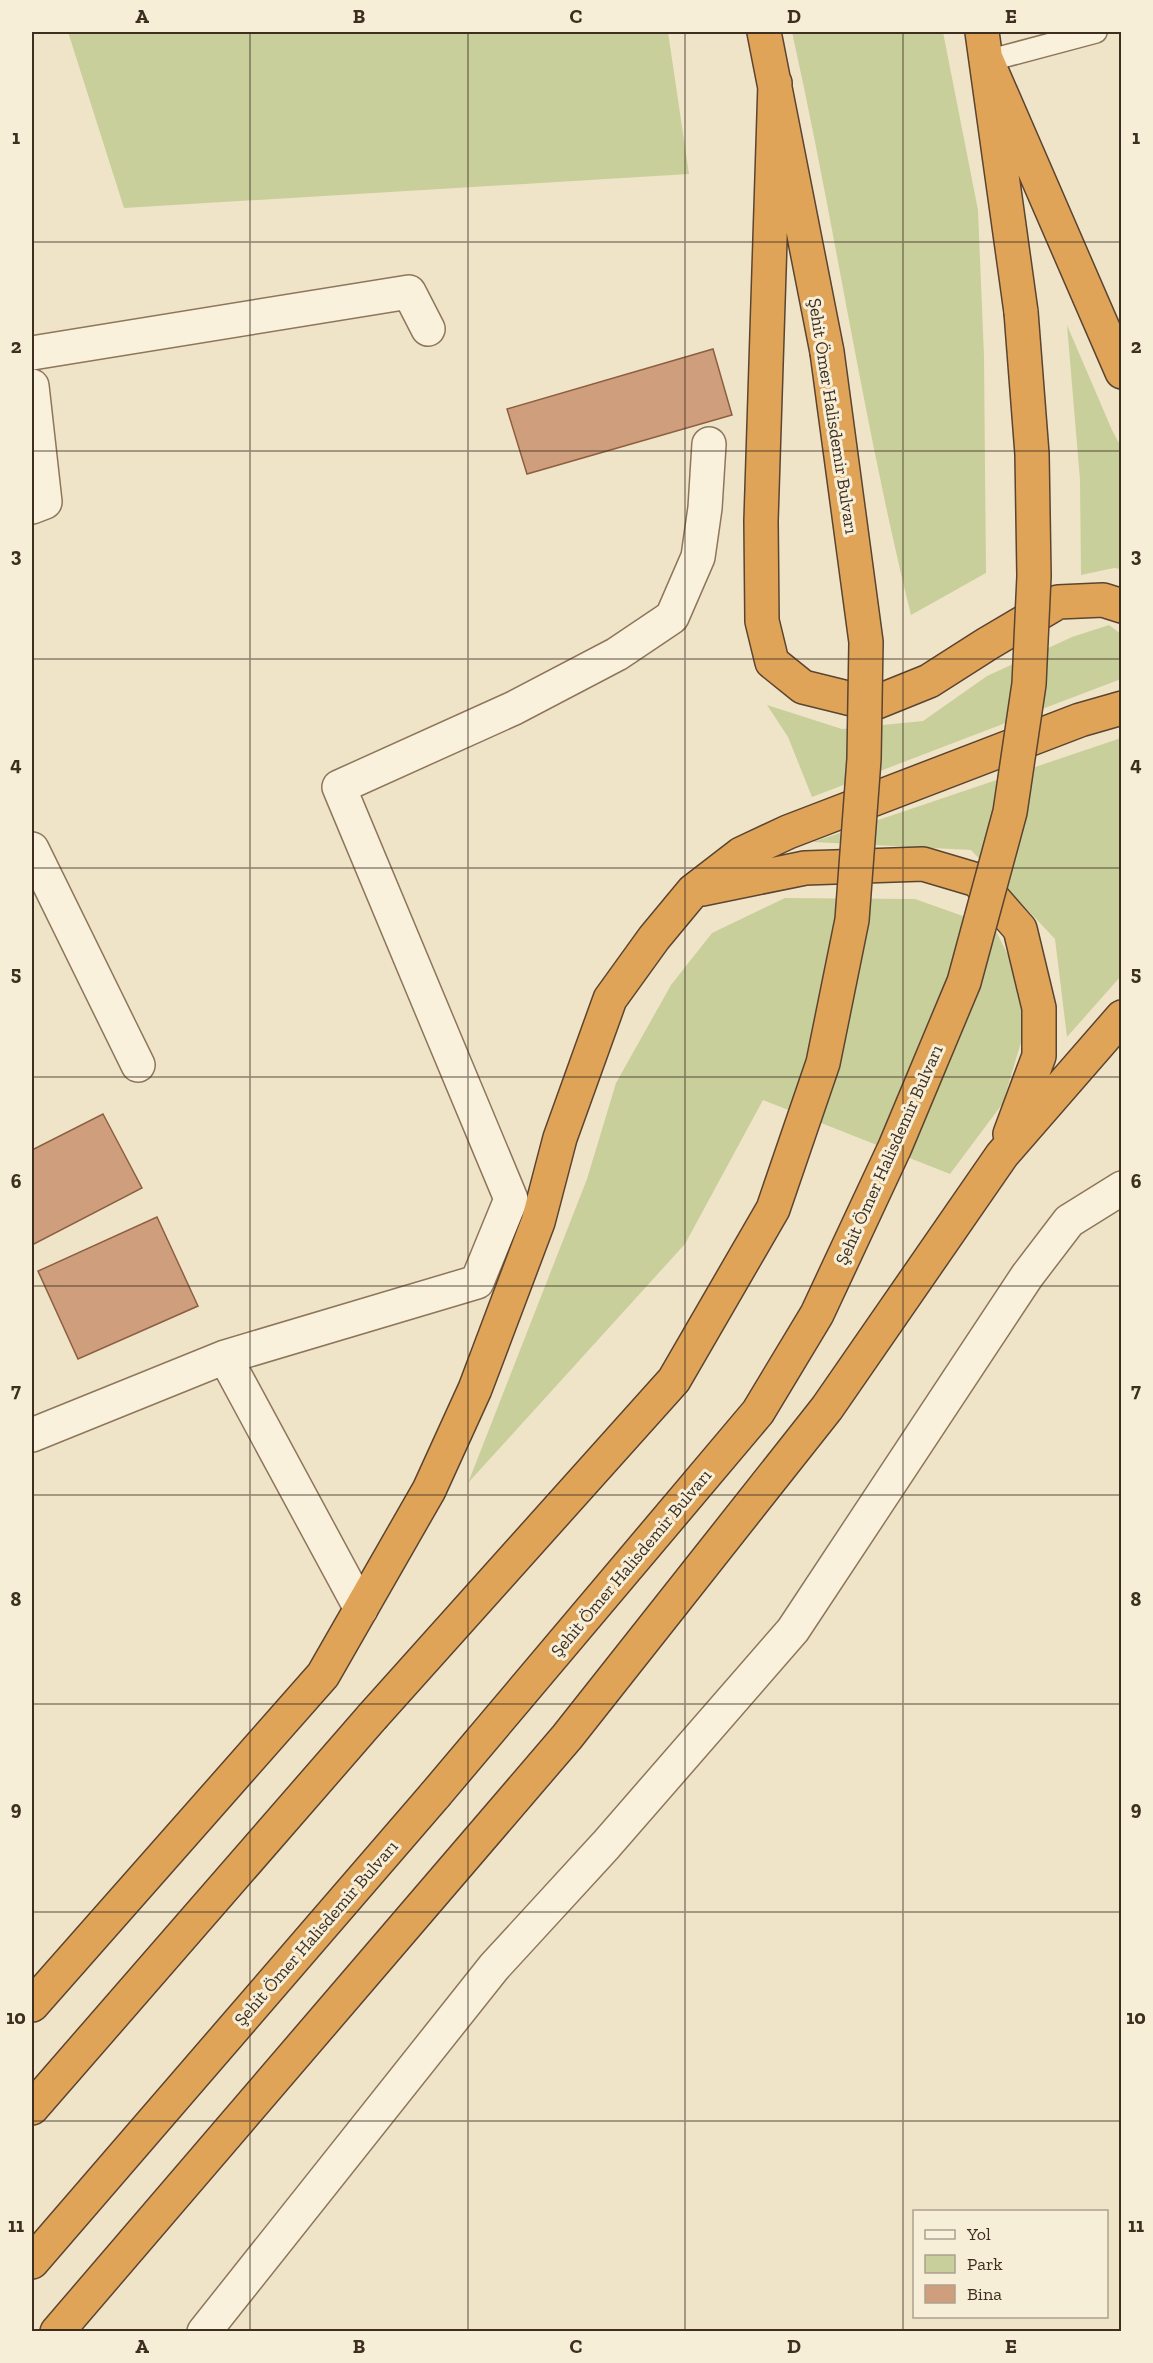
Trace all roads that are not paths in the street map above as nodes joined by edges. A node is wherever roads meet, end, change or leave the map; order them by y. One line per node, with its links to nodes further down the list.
1 (764, 32): 4 (highway, Şehit Ömer Halisdemir Bulvarı)
2 (1096, 32): 3 (lane)
3 (984, 46): 7 (highway); 24 (highway, Şehit Ömer Halisdemir Bulvarı, bridge)
4 (775, 83): 11 (highway); 23 (highway, Şehit Ömer Halisdemir Bulvarı, bridge)
5 (428, 329): 6 (street)
6 (32, 353)
7 (1122, 372)
8 (32, 386): 10 (street)
9 (709, 444): 19 (street)
10 (32, 507)
11 (1122, 606)
12 (1122, 708): 14 (highway)
13 (32, 849): 16 (street)
14 (693, 891): 17 (highway); 21 (highway)
15 (1122, 1017): 17 (highway)
16 (138, 1065)
17 (1002, 1155): 25 (highway)
18 (1122, 1188): 26 (street)
19 (225, 1357): 20 (street); 21 (street)
20 (32, 1435)
21 (361, 1609): 22 (highway)
22 (32, 2005)
23 (32, 2108)
24 (32, 2262)
25 (57, 2331)
26 (204, 2331)

